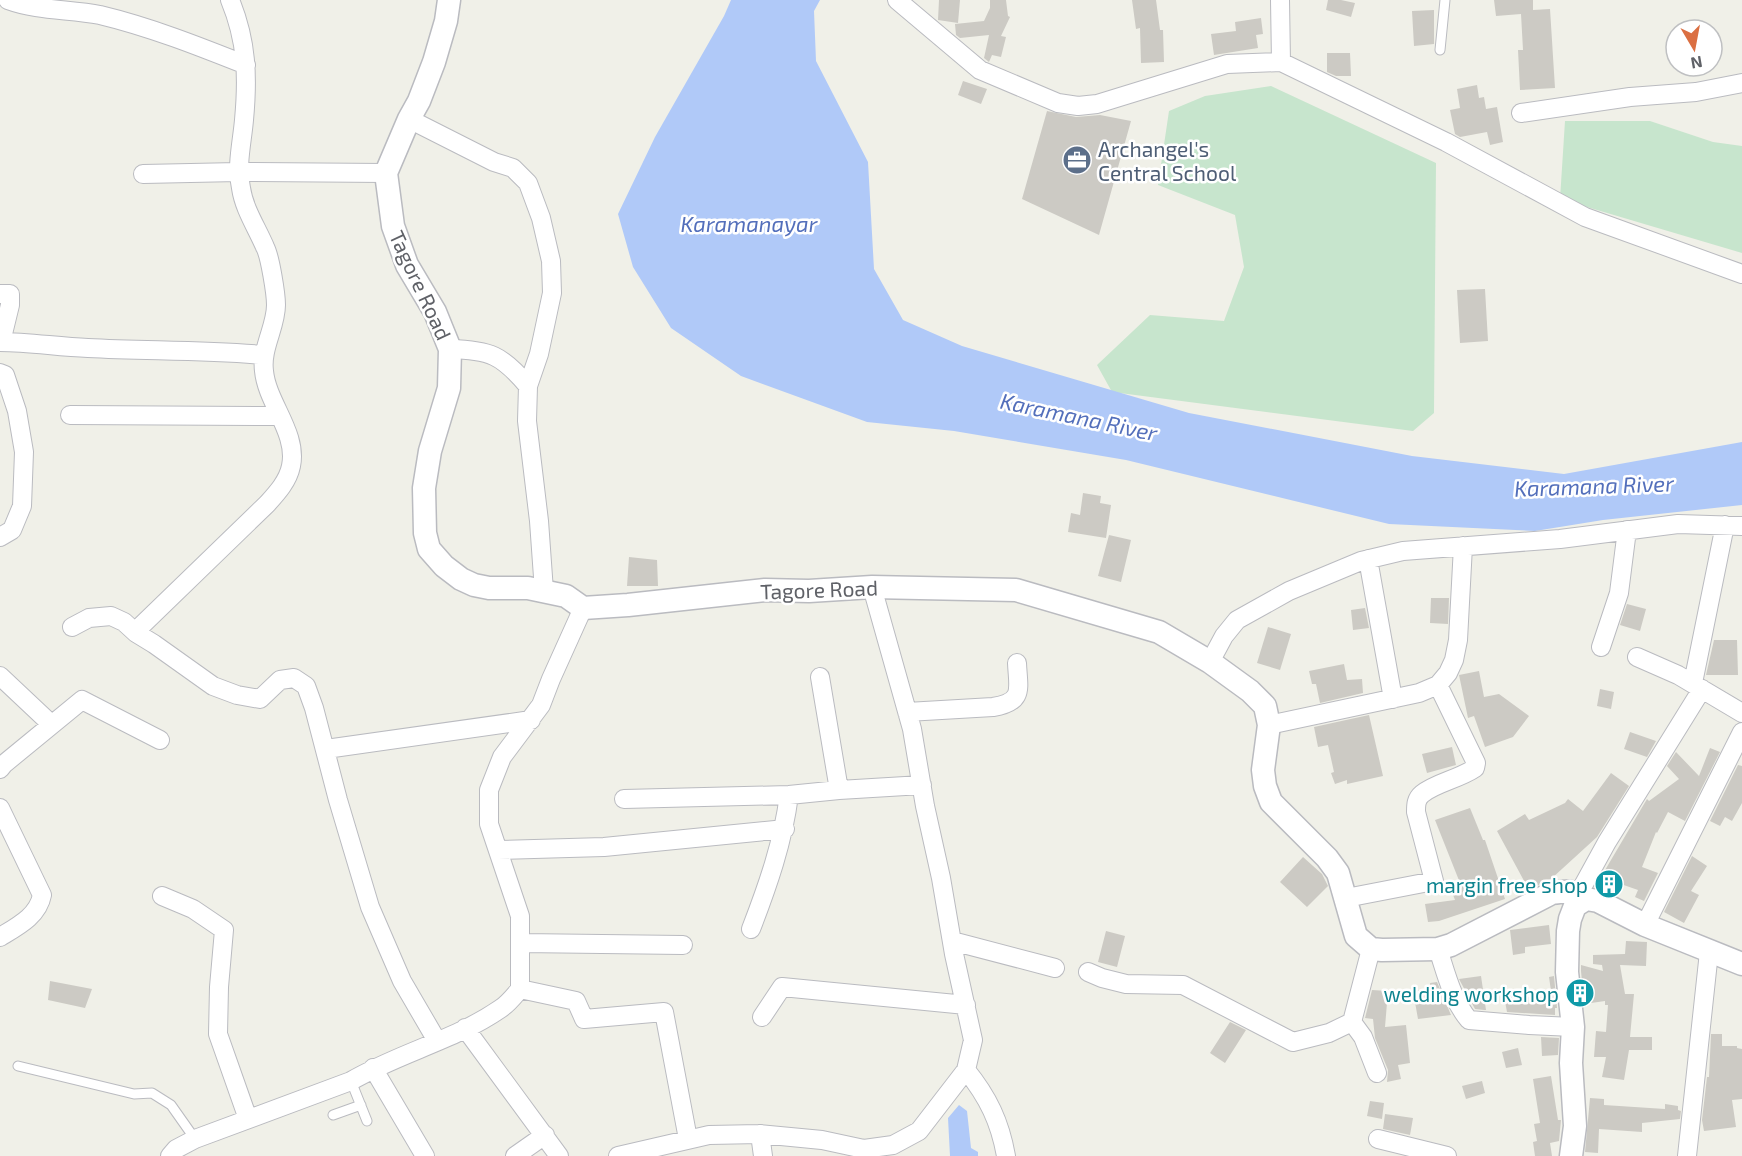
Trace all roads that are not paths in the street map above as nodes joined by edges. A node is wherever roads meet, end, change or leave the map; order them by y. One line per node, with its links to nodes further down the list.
1 (8, 0): 9 (street)
2 (230, 0): 9 (street)
3 (449, 0): 12 (street)
4 (897, 0): 8 (street)
5 (1280, 0): 8 (street)
6 (1445, 0): 7 (lane)
7 (1440, 50)
8 (1281, 62): 16 (street)
9 (246, 65): 13 (street)
10 (1742, 83): 11 (street)
11 (1521, 113)
12 (409, 119): 14 (street); 22 (street)
13 (238, 172): 14 (street); 15 (street); 20 (street)
14 (386, 173): 19 (street, Tagore Road)
15 (143, 174)
16 (1742, 274)
17 (0, 294): 18 (street)
18 (0, 342): 20 (street)
19 (450, 349): 22 (street); 31 (street, Tagore Road)
20 (264, 355): 24 (street)
21 (0, 373): 27 (street)
22 (528, 386): 31 (street)
23 (70, 415): 24 (street)
24 (280, 416): 34 (street)
25 (1734, 526): 26 (street); 42 (street)
26 (1628, 531): 28 (street); 35 (street)
27 (0, 537)
28 (1464, 546): 29 (street); 41 (street)
29 (1368, 559): 37 (street); 43 (street)
30 (872, 587): 32 (street, Tagore Road); 37 (street, Tagore Road); 44 (street)
31 (544, 591): 32 (street, Tagore Road)
32 (583, 608): 46 (street)
33 (72, 627): 34 (street)
34 (136, 633): 51 (street)
35 (1601, 647)
36 (1637, 657): 42 (street)
37 (1210, 662): 48 (street, Tagore Road)
38 (1017, 663): 44 (street)
39 (0, 676): 47 (street)
40 (820, 677): 54 (street)
41 (1437, 685): 43 (street); 62 (street)
42 (1698, 686): 45 (street); 61 (street)
43 (1393, 699): 48 (street)
44 (907, 712): 53 (street)
45 (1742, 713)
46 (531, 720): 51 (street); 59 (street)
47 (51, 724): 50 (street); 52 (street)
48 (1269, 725): 62 (street)
49 (1742, 732): 63 (street)
50 (160, 740)
51 (326, 749): 81 (street)
52 (0, 769)
53 (921, 785): 54 (street); 66 (street)
54 (839, 790): 55 (street)
55 (789, 795): 56 (street); 58 (street)
56 (624, 799)
57 (0, 808): 65 (street)
58 (784, 829): 59 (street); 64 (street)
59 (498, 850): 67 (street)
60 (162, 896): 89 (street)
61 (1583, 896): 63 (street); 70 (street); 79 (street)
62 (1346, 898): 69 (street)
63 (1645, 924): 71 (street)
64 (751, 929)
65 (0, 937)
66 (952, 941): 73 (street); 76 (street)
67 (521, 944): 68 (street); 75 (street)
68 (683, 945)
69 (1371, 949): 70 (street); 78 (street)
70 (1438, 949): 79 (street)
71 (1709, 952): 72 (street); 107 (street)
72 (1740, 958)
73 (1055, 968)
74 (1088, 972): 78 (street)
75 (520, 989): 80 (street); 95 (street)
76 (966, 1005): 77 (street); 84 (street)
77 (762, 1017)
78 (1352, 1022): 85 (street)
79 (1573, 1027): 106 (street)
80 (465, 1028): 81 (street); 92 (street)
81 (437, 1041): 83 (street)
82 (18, 1066): 93 (lane)
83 (373, 1068): 86 (street); 99 (street)
84 (966, 1070): 97 (street); 104 (street)
85 (1377, 1073)
86 (351, 1081): 87 (lane); 89 (street)
87 (361, 1105): 88 (lane); 90 (lane)
88 (333, 1115)
89 (248, 1119): 93 (street)
90 (367, 1121)
91 (760, 1134): 95 (street); 96 (street); 103 (street)
92 (545, 1136): 100 (street); 101 (street)
93 (195, 1138): 98 (street)
94 (1378, 1139): 105 (street)
95 (679, 1146): 102 (street)
96 (810, 1147): 97 (street)
97 (868, 1152)
98 (170, 1156)
99 (425, 1156)
100 (515, 1156)
101 (559, 1156)
102 (618, 1156)
103 (763, 1156)
104 (1006, 1156)
105 (1447, 1156)
106 (1571, 1156)
107 (1687, 1156)

